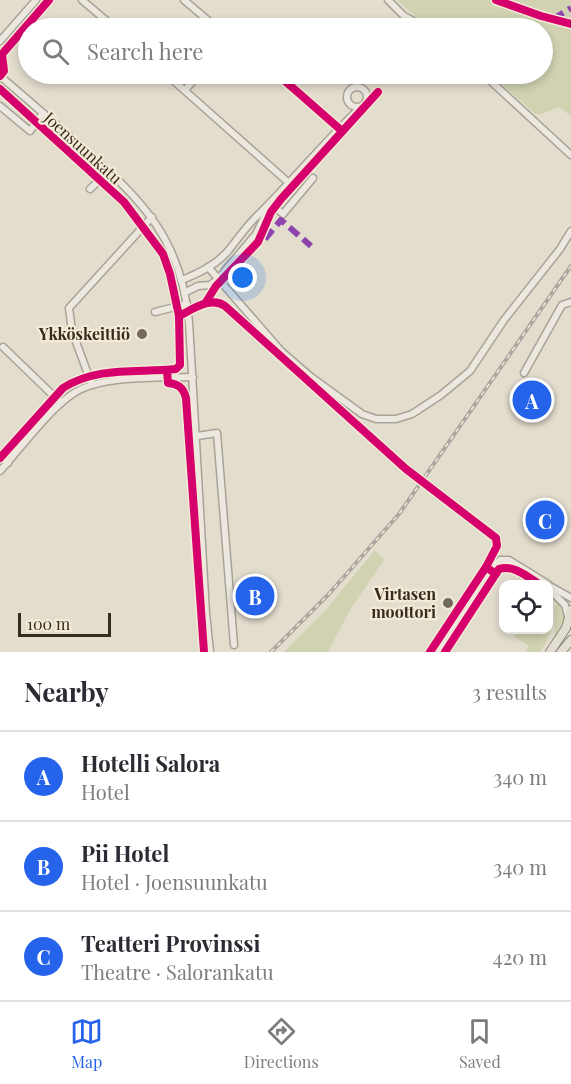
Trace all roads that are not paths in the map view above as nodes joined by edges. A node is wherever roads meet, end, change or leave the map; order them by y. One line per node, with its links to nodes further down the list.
1 (36, 0): 5 (street)
2 (82, 0): 6 (street)
3 (184, 0): 7 (street)
4 (388, 0): 8 (street)
5 (20, 18)
6 (103, 18)
7 (205, 18)
8 (408, 18)
9 (18, 20): 10 (street)
10 (0, 41)
11 (0, 76): 18 (street, Joensuunkatu)
12 (177, 84): 15 (street)
13 (190, 84): 15 (street)
14 (494, 84): 19 (street)
15 (184, 90): 22 (street)
16 (0, 106): 18 (street)
17 (360, 108): 22 (street)
18 (43, 113): 20 (street, Joensuunkatu)
19 (571, 155)
20 (109, 171): 23 (street); 25 (street, Joensuunkatu)
21 (314, 178): 24 (street)
22 (289, 183): 24 (street)
23 (90, 189)
24 (271, 204): 27 (street); 28 (street)
25 (152, 217): 29 (street, Joensuunkatu); 37 (street)
26 (571, 231): 28 (street)
27 (208, 267): 28 (street); 29 (street)
28 (218, 279): 30 (street)
29 (182, 280): 30 (street, Joensuunkatu)
30 (186, 292): 32 (street, Joensuunkatu)
31 (571, 302): 35 (street)
32 (188, 304): 33 (street); 36 (street, Joensuunkatu)
33 (155, 312)
34 (3, 347): 38 (street)
35 (524, 373)
36 (193, 377): 37 (street); 39 (street, Joensuunkatu)
37 (92, 385): 38 (street)
38 (61, 403): 41 (street)
39 (197, 435): 49 (street); 50 (street, Joensuunkatu)
40 (0, 456): 41 (street)
41 (8, 463): 42 (street)
42 (0, 471)
43 (539, 580): 51 (street)
44 (553, 588): 46 (street)
45 (553, 592): 47 (street)
46 (571, 598)
47 (570, 620): 52 (main road)
48 (571, 640): 53 (main road)
49 (234, 645)
50 (210, 652)
51 (437, 652)
52 (550, 652)
53 (561, 652)

